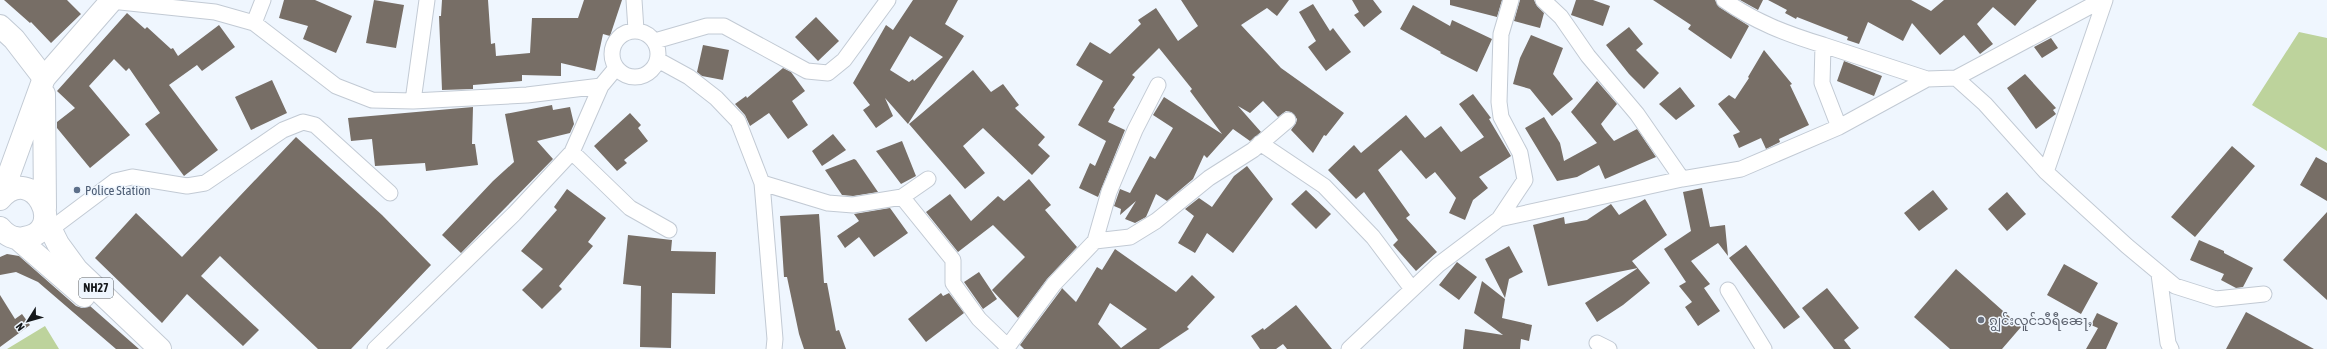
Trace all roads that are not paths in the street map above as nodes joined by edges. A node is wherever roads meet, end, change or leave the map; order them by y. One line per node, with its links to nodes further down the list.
1 (263, 0): 11 (street)
2 (427, 0): 23 (street)
3 (634, 0): 13 (street)
4 (888, 0): 14 (street)
5 (1511, 0): 36 (street)
6 (1543, 0): 30 (street)
7 (1724, 0): 15 (street)
8 (2102, 0): 19 (street)
9 (2105, 0): 28 (street)
10 (112, 1): 11 (street); 18 (main road, NH27)
11 (254, 23): 23 (street)
12 (0, 26): 18 (main road)
13 (636, 30): 14 (street); 17 (street)
14 (655, 41): 16 (street)
15 (1823, 45): 20 (street); 25 (street)
16 (658, 60): 17 (street); 31 (street)
17 (616, 68): 22 (street)
18 (44, 78): 34 (main road, NH27); 35 (main road, NH27)
19 (1956, 78): 20 (street); 28 (street)
20 (1927, 79): 25 (street)
21 (1158, 85): 39 (street)
22 (601, 86): 23 (street); 27 (street)
23 (413, 101)
24 (1288, 120): 26 (street)
25 (1840, 127): 30 (street)
26 (1260, 143): 39 (street); 41 (street)
27 (572, 152): 37 (street); 48 (street)
28 (2046, 172): 40 (street)
29 (928, 179): 33 (street)
30 (1682, 179): 36 (street)
31 (762, 183): 33 (street); 49 (street)
32 (390, 193): 35 (street)
33 (902, 197): 45 (street)
34 (0, 199): 35 (main road, NH27)
35 (47, 218): 38 (main road, NH27); 47 (main road, NH27)
36 (1499, 219): 41 (street)
37 (669, 230)
38 (6, 236): 46 (main road, NH27)
39 (1095, 241): 45 (street)
40 (2159, 274): 43 (street); 44 (street)
41 (1412, 289): 50 (street)
42 (1728, 290): 51 (street)
43 (2264, 294)
44 (2168, 347)
45 (1007, 348)
46 (146, 349)
47 (160, 349)
48 (375, 349)
49 (774, 349)
50 (1349, 349)
51 (1764, 349)

